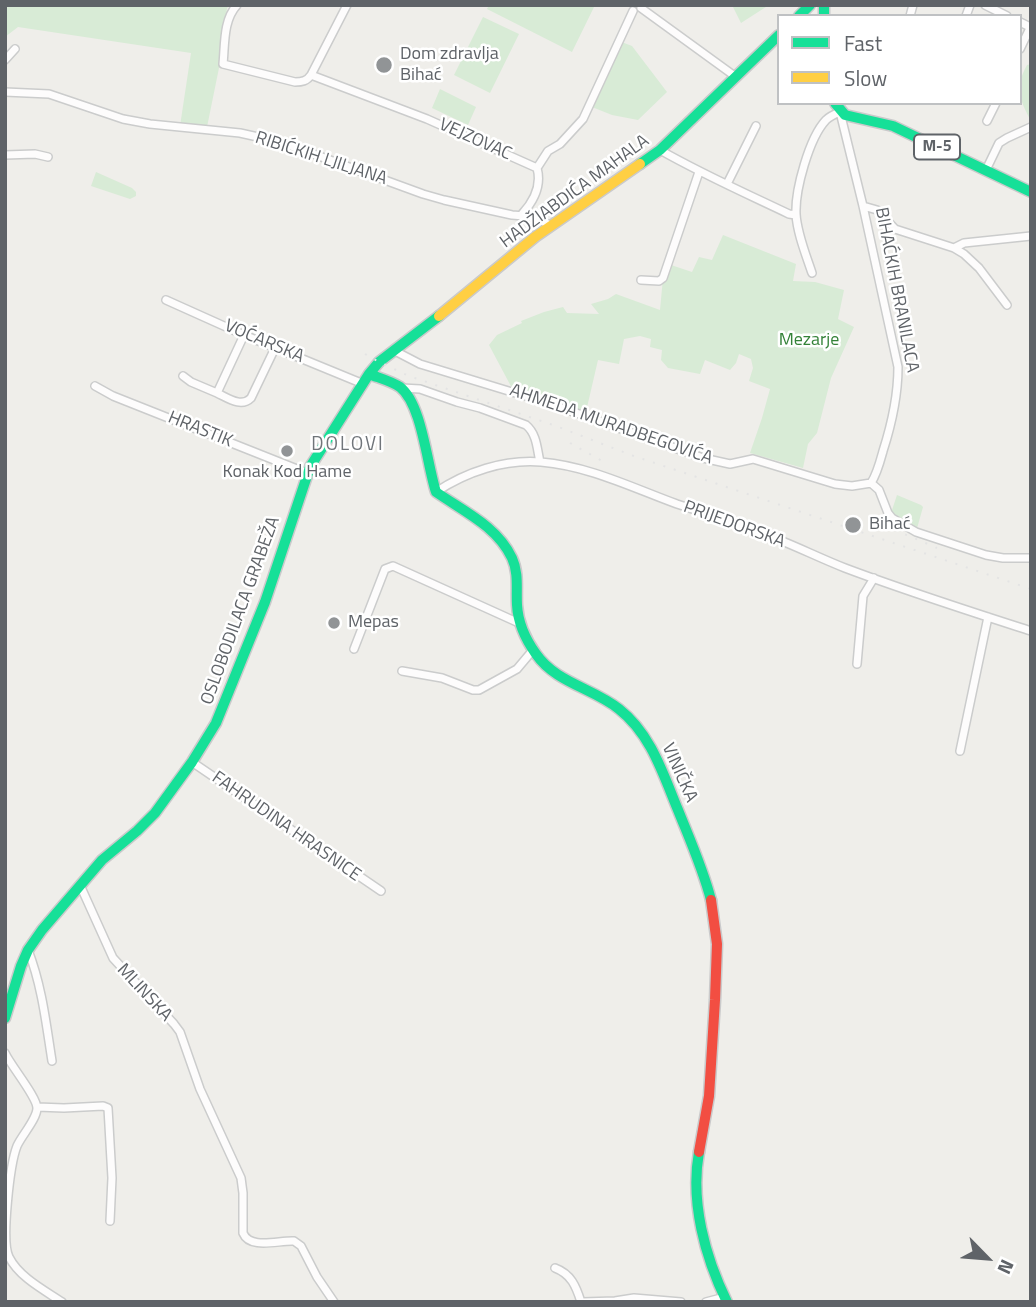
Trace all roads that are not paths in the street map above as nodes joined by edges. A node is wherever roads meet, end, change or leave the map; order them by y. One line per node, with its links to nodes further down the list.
1 (237, 5): 11 (street)
2 (347, 5): 11 (street)
3 (985, 5): 5 (street)
4 (636, 7): 12 (street); 22 (street)
5 (1003, 14)
6 (1030, 26): 8 (street)
7 (777, 37): 12 (street, HADŽIABDIĆA MAHALA)
8 (1022, 44)
9 (15, 49): 10 (street)
10 (5, 60)
11 (311, 75): 22 (street, VEJZOVAC)
12 (736, 77): 19 (street, HADŽIABDIĆA MAHALA)
13 (5, 92): 28 (street, RIBIĆKIH LJILJANA)
14 (995, 105): 16 (street)
15 (838, 108): 23 (street, M-5); 27 (street, BIHAĆKIH BRANILACA); 29 (street)
16 (987, 121)
17 (756, 126): 25 (street)
18 (1031, 127): 23 (street)
19 (660, 150): 24 (street); 30 (street, HADŽIABDIĆA MAHALA)
20 (5, 155): 21 (street)
21 (48, 157)
22 (537, 168): 28 (street)
23 (986, 170): 26 (street, M-5)
24 (699, 172): 25 (street); 34 (street)
25 (727, 184): 29 (street)
26 (1031, 191)
27 (863, 206): 32 (street); 49 (street, BIHAĆKIH BRANILACA)
28 (522, 214): 30 (street, RIBIĆKIH LJILJANA)
29 (796, 215): 33 (street)
30 (551, 226): 39 (street, HADŽIABDIĆA MAHALA)
31 (1031, 236): 32 (street)
32 (954, 248): 36 (street)
33 (812, 273)
34 (641, 280)
35 (166, 300): 37 (street, VOĆARSKA)
36 (1007, 305)
37 (244, 335): 38 (street, VOĆARSKA); 46 (street)
38 (275, 348): 43 (street, VOĆARSKA); 46 (street)
39 (395, 351): 40 (street, HADŽIABDIĆA MAHALA); 49 (street, AHMEDA MURADBEGOVIĆA)
40 (379, 362): 41 (street, OSLOBODILACA GRABEŽA)
41 (369, 374): 43 (street, OSLOBODILACA GRABEŽA); 45 (street)
42 (183, 376): 46 (street)
43 (361, 383): 48 (street, OSLOBODILACA GRABEŽA)
44 (95, 386): 48 (street, HRASTIK)
45 (402, 388): 47 (street); 50 (street)
46 (217, 393)
47 (540, 462): 50 (street, PRIJEDORSKA); 52 (street, PRIJEDORSKA)
48 (307, 472): 61 (street, OSLOBODILACA GRABEŽA)
49 (871, 483): 51 (street)
50 (436, 492): 54 (street, VINIČKA)
51 (1031, 558)
52 (874, 578): 53 (street, PRIJEDORSKA); 58 (street)
53 (988, 617): 55 (street, PRIJEDORSKA); 60 (street)
54 (519, 623): 56 (street); 57 (street, VINIČKA)
55 (1031, 631)
56 (354, 649)
57 (533, 650): 59 (street); 71 (street, VINIČKA)
58 (857, 664)
59 (402, 671)
60 (960, 751)
61 (192, 762): 62 (street, OSLOBODILACA GRABEŽA); 63 (street, FAHRUDINA HRASNICE)
62 (80, 885): 64 (street, OSLOBODILACA GRABEŽA); 73 (street, MLINSKA)
63 (381, 891)
64 (28, 950): 65 (street, OSLOBODILACA GRABEŽA); 67 (street)
65 (5, 1018)
66 (5, 1053): 68 (street)
67 (52, 1060)
68 (37, 1107): 69 (street); 72 (street)
69 (110, 1221)
70 (555, 1268): 74 (street)
71 (726, 1299): 76 (street)
72 (62, 1302)
73 (334, 1302)
74 (582, 1302): 75 (street)
75 (681, 1302)
76 (706, 1302)

